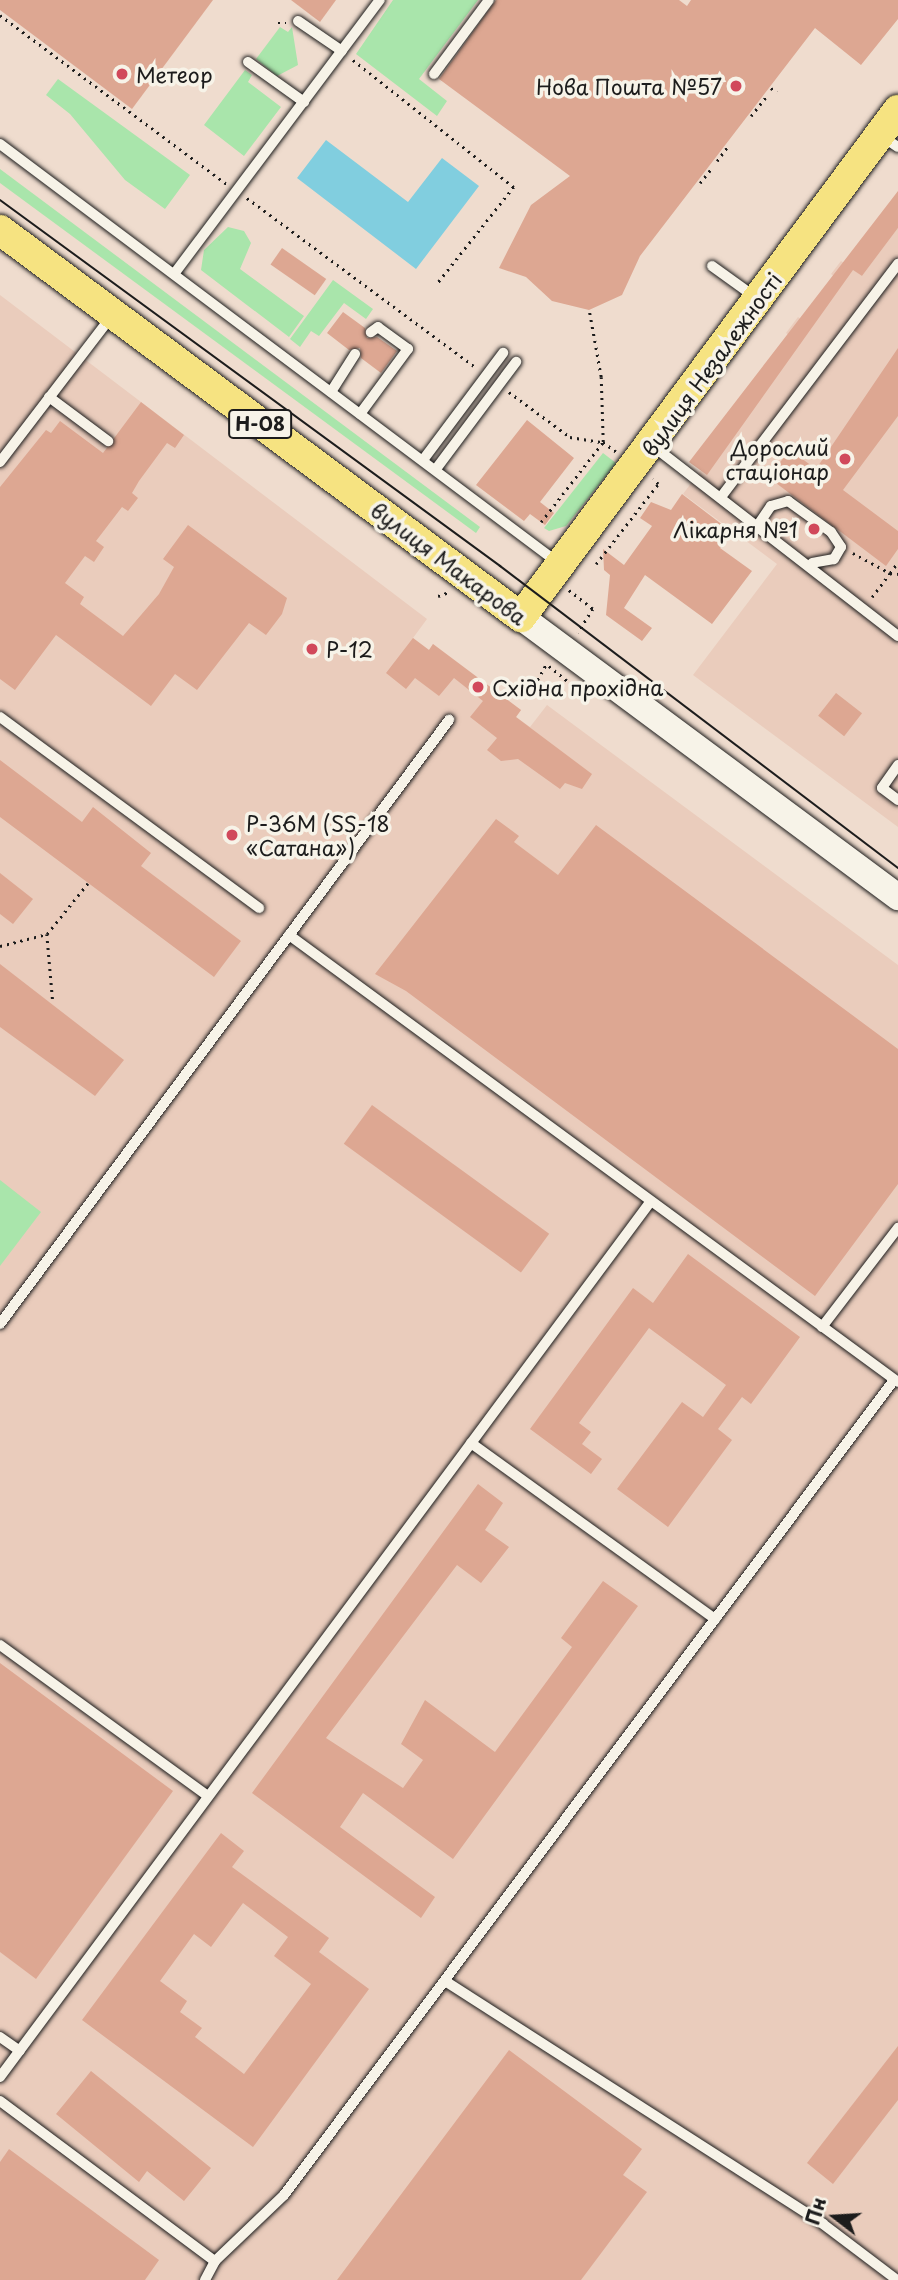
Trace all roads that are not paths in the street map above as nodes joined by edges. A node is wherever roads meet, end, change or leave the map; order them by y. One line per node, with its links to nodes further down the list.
1 (380, 0): 4 (lane)
2 (489, 0): 6 (lane)
3 (298, 21): 4 (lane)
4 (342, 51): 7 (lane)
5 (248, 62): 7 (lane)
6 (434, 74)
7 (304, 102): 14 (lane)
8 (898, 110): 9 (main road, вулиця Незалежності)
9 (889, 141): 15 (main road, вулиця Незалежності)
10 (0, 144): 14 (lane)
11 (0, 230): 16 (main road, вулиця Макарова / Н-08)
12 (898, 264): 29 (lane)
13 (712, 266): 15 (lane)
14 (174, 274): 21 (lane)
15 (758, 300): 25 (main road, вулиця Незалежності)
16 (113, 314): 22 (lane); 33 (main road, вулиця Макарова / Н-08)
17 (371, 332): 23 (lane)
18 (503, 353): 26 (lane)
19 (355, 354): 21 (lane)
20 (516, 362): 28 (lane)
21 (331, 391): 23 (lane)
22 (49, 397): 24 (lane); 27 (lane)
23 (360, 414): 26 (lane)
24 (108, 441)
25 (643, 455): 29 (lane); 32 (main road, вулиця Незалежності)
26 (423, 460): 28 (lane)
27 (0, 462)
28 (436, 470): 32 (lane)
29 (721, 497): 30 (lane)
30 (758, 525): 31 (lane); 31 (lane)
31 (808, 562): 34 (lane)
32 (565, 578): 33 (main road, вулиця Незалежності)
33 (521, 617): 39 (main road, вулиця Макарова / Н-08)
34 (898, 636)
35 (0, 717): 40 (lane)
36 (449, 720): 41 (lane)
37 (898, 765): 38 (lane)
38 (898, 800)
39 (898, 897)
40 (259, 908)
41 (289, 935): 42 (lane); 44 (lane)
42 (651, 1201): 45 (lane); 47 (lane)
43 (898, 1228): 45 (lane)
44 (0, 1324)
45 (822, 1327): 46 (lane)
46 (896, 1381): 48 (lane)
47 (471, 1443): 48 (lane); 50 (lane)
48 (715, 1619): 51 (lane)
49 (0, 1644): 50 (lane)
50 (208, 1796): 53 (lane)
51 (445, 1981): 56 (lane); 58 (lane)
52 (0, 2036): 53 (lane)
53 (20, 2051): 54 (lane)
54 (0, 2077)
55 (0, 2101): 56 (lane)
56 (215, 2261): 57 (lane)
57 (205, 2280)
58 (897, 2280)

